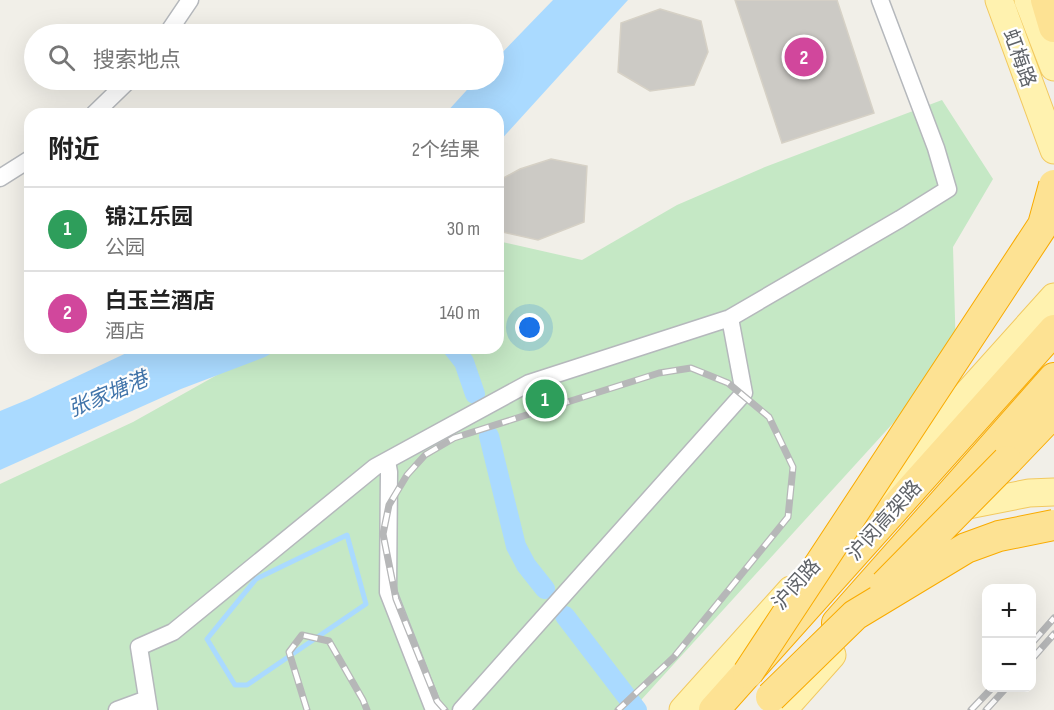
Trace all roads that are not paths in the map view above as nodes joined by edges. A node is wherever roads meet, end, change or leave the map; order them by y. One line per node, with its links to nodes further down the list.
1 (189, 0): 6 (street)
2 (880, 0): 16 (street)
3 (999, 0): 11 (main road, 虹梅路)
4 (1028, 0): 8 (main road, 虹梅路)
5 (1046, 0): 7 (highway)
6 (173, 24)
7 (1054, 27)
8 (1054, 67)
9 (119, 90): 10 (street)
10 (100, 108)
11 (1054, 150)
12 (24, 163): 13 (street)
13 (0, 178)
14 (1054, 185): 27 (highway, bridge)
15 (1054, 297): 32 (main road, 沪闵路)
16 (730, 318): 22 (street); 31 (street)
17 (1054, 330): 27 (highway, 沪闵高架路, bridge)
18 (1054, 350): 27 (main road, 沪闵路)
19 (1054, 378): 27 (highway, 沪闵高架路, bridge)
20 (1054, 404): 24 (main road, 沪闵路)
21 (1054, 412): 26 (highway, bridge)
22 (387, 461): 28 (street); 30 (street)
23 (1042, 492): 24 (main road)
24 (963, 506): 27 (main road, 沪闵路)
25 (1054, 525): 26 (highway, bridge)
26 (855, 615): 27 (highway, bridge)
27 (763, 695): 33 (highway, 沪闵高架路); 34 (main road, 沪闵路)
28 (148, 704): 29 (street)
29 (117, 710)
30 (434, 710)
31 (460, 710)
32 (683, 710)
33 (714, 710)
34 (733, 710)

